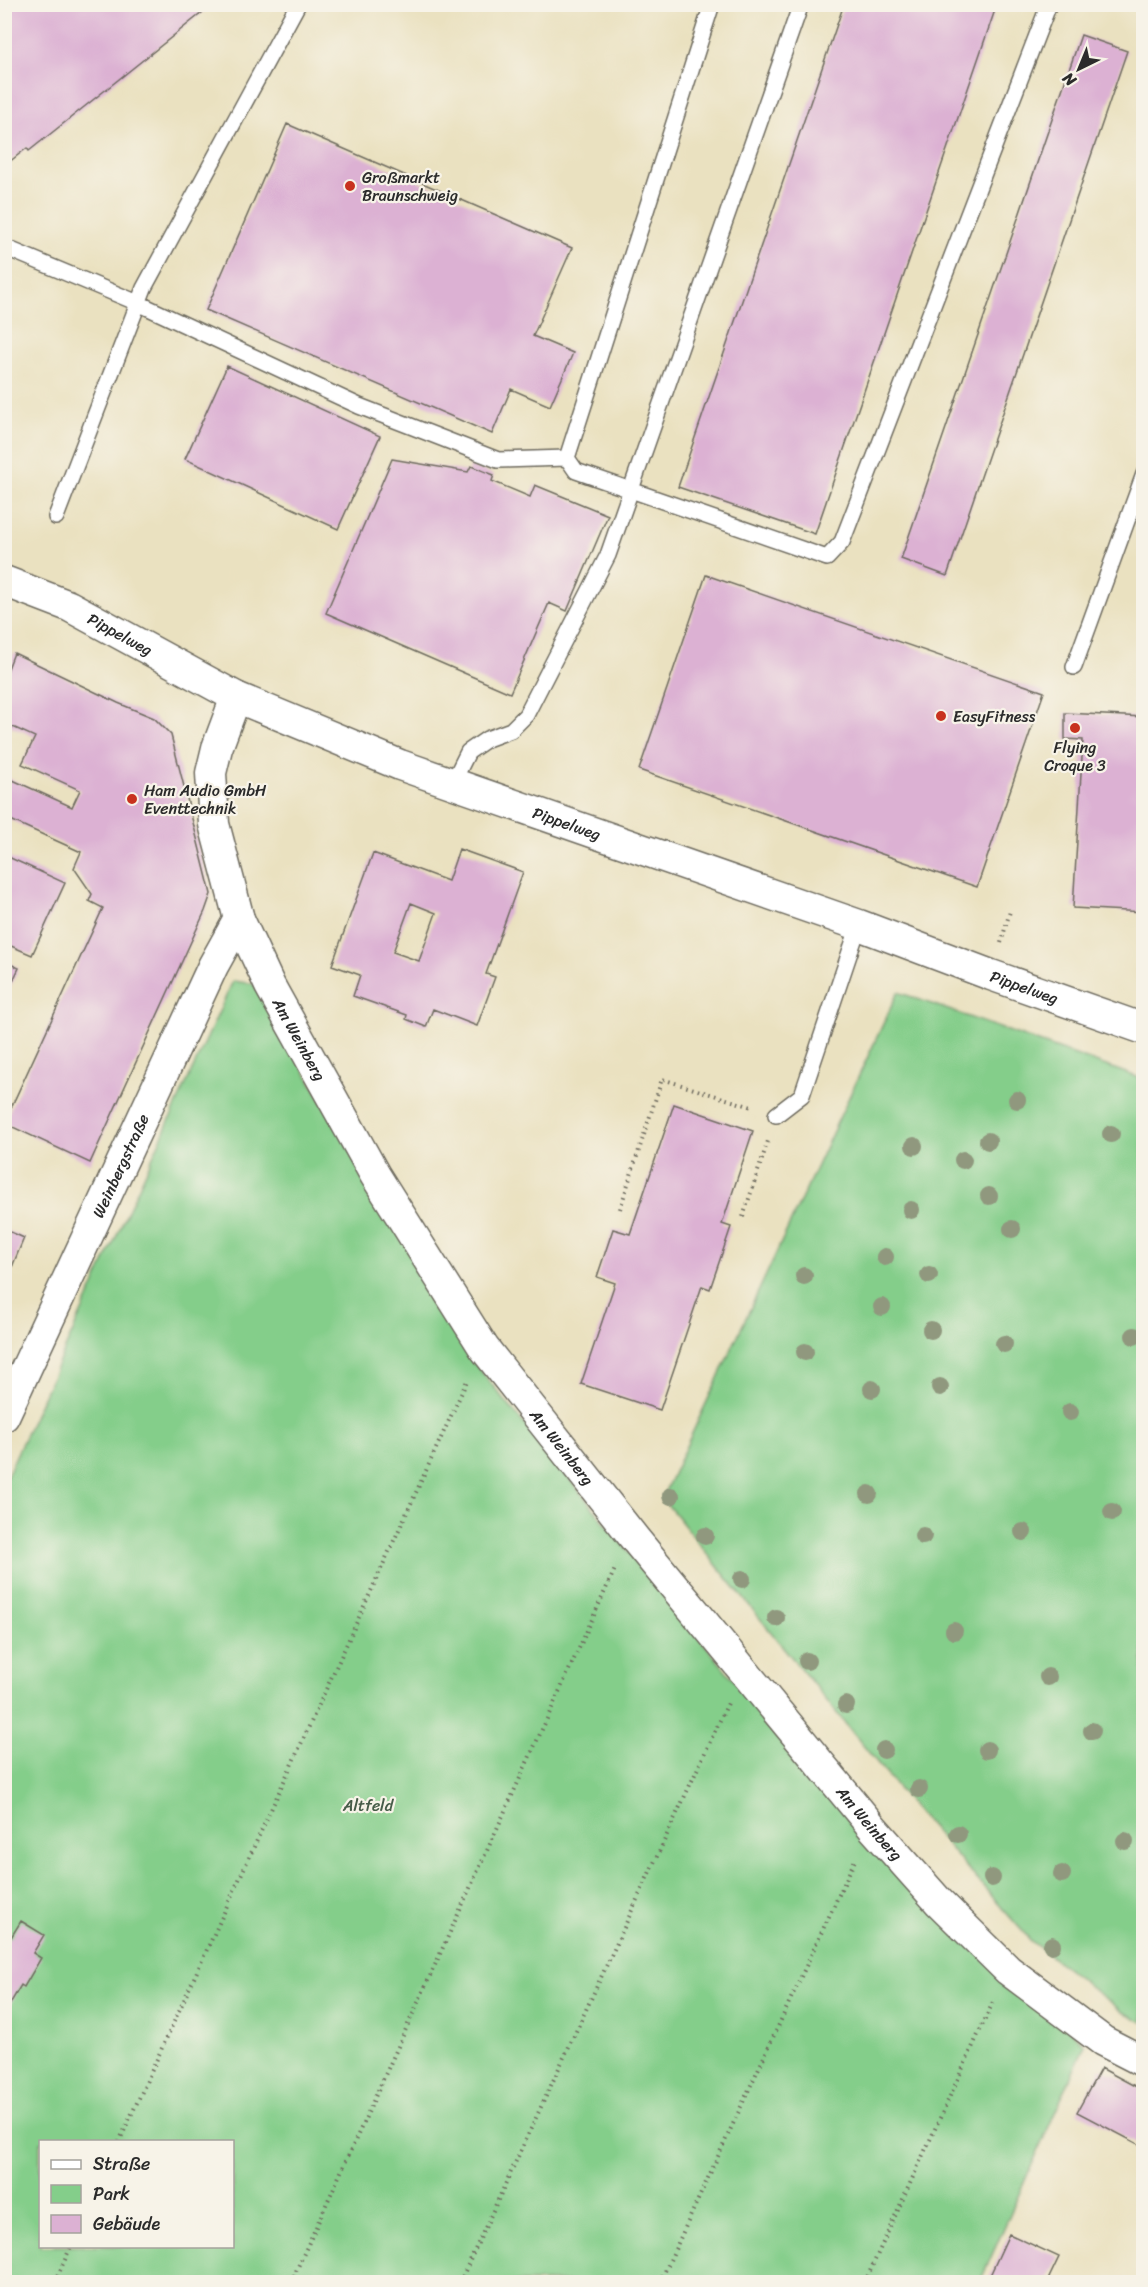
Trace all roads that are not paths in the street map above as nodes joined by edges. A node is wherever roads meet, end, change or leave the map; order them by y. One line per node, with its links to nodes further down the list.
1 (298, 4): 6 (lane)
2 (712, 4): 7 (lane)
3 (801, 4): 9 (lane)
4 (1049, 4): 9 (lane)
5 (4, 247): 6 (lane)
6 (138, 303): 7 (lane); 10 (lane)
7 (567, 458): 9 (lane)
8 (1143, 474): 12 (lane)
9 (631, 492): 14 (lane)
10 (56, 517)
11 (4, 581): 13 (street, Pippelweg)
12 (1074, 667)
13 (236, 697): 14 (street, Pippelweg); 15 (street, Am Weinberg)
14 (452, 784): 16 (street, Pippelweg)
15 (239, 919): 19 (street, Weinbergstraße); 20 (street, Am Weinberg)
16 (859, 925): 17 (street, Pippelweg); 18 (lane)
17 (1143, 1029)
18 (776, 1115)
19 (4, 1416)
20 (1143, 2062)

